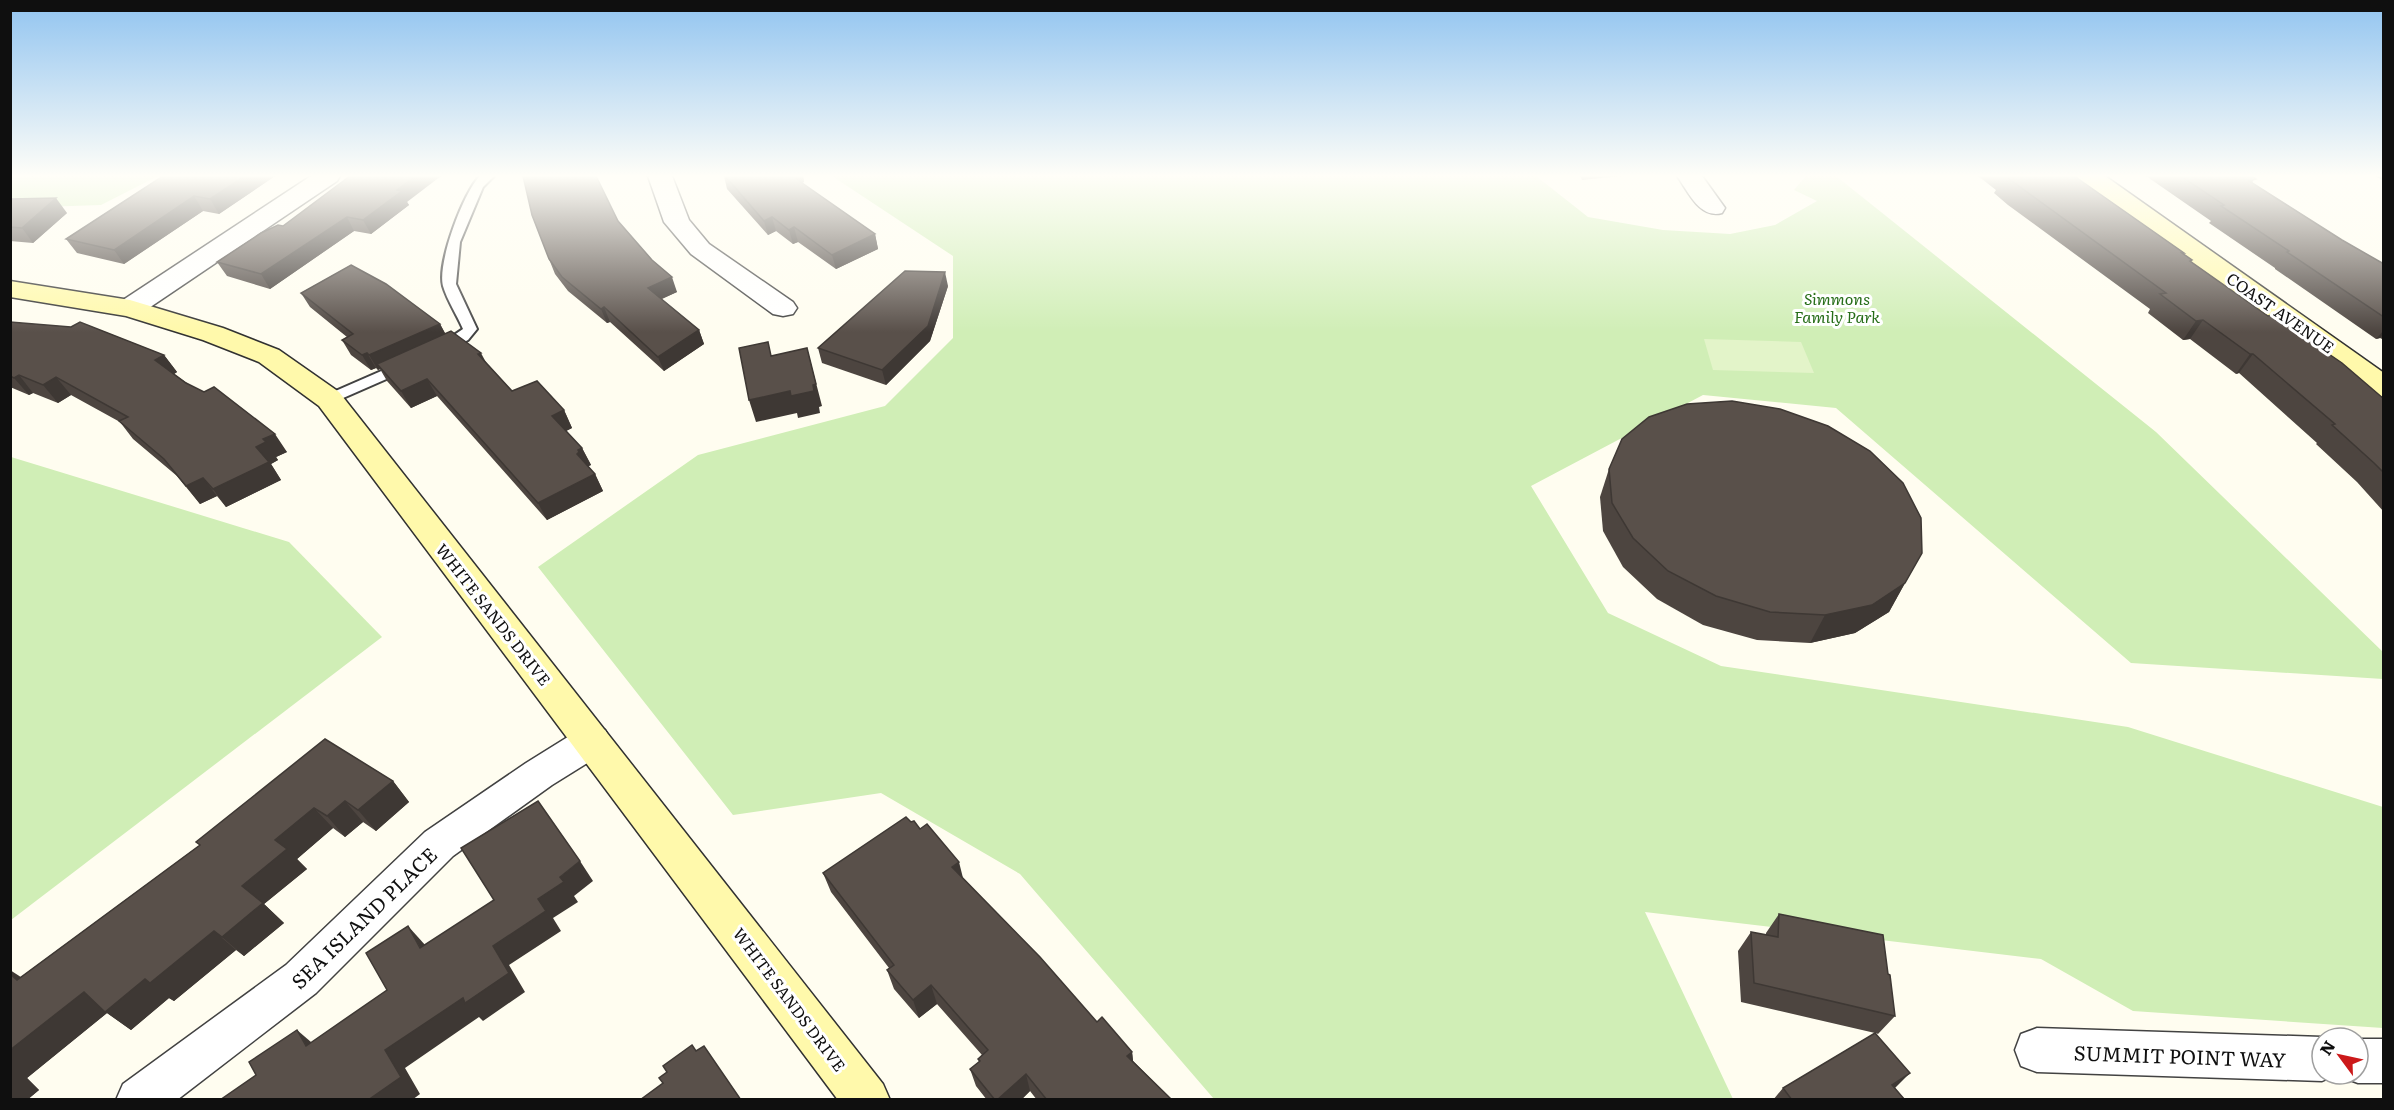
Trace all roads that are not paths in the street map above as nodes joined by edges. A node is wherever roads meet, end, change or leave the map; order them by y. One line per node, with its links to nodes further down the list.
1 (251, 228): 6 (street)
2 (460, 228): 8 (lane)
3 (682, 228): 7 (street)
4 (2161, 228): 10 (street, COAST AVENUE)
5 (10, 289): 6 (street, WHITE SANDS DRIVE)
6 (130, 308): 11 (street, WHITE SANDS DRIVE)
7 (783, 308)
8 (430, 354)
9 (410, 363): 11 (lane)
10 (2384, 388)
11 (329, 399): 12 (street, WHITE SANDS DRIVE)
12 (592, 741): 15 (street, SEA ISLAND PLACE); 16 (street, WHITE SANDS DRIVE)
13 (2037, 1050): 14 (street, SUMMIT POINT WAY)
14 (2310, 1059)
15 (139, 1100)
16 (867, 1100)

